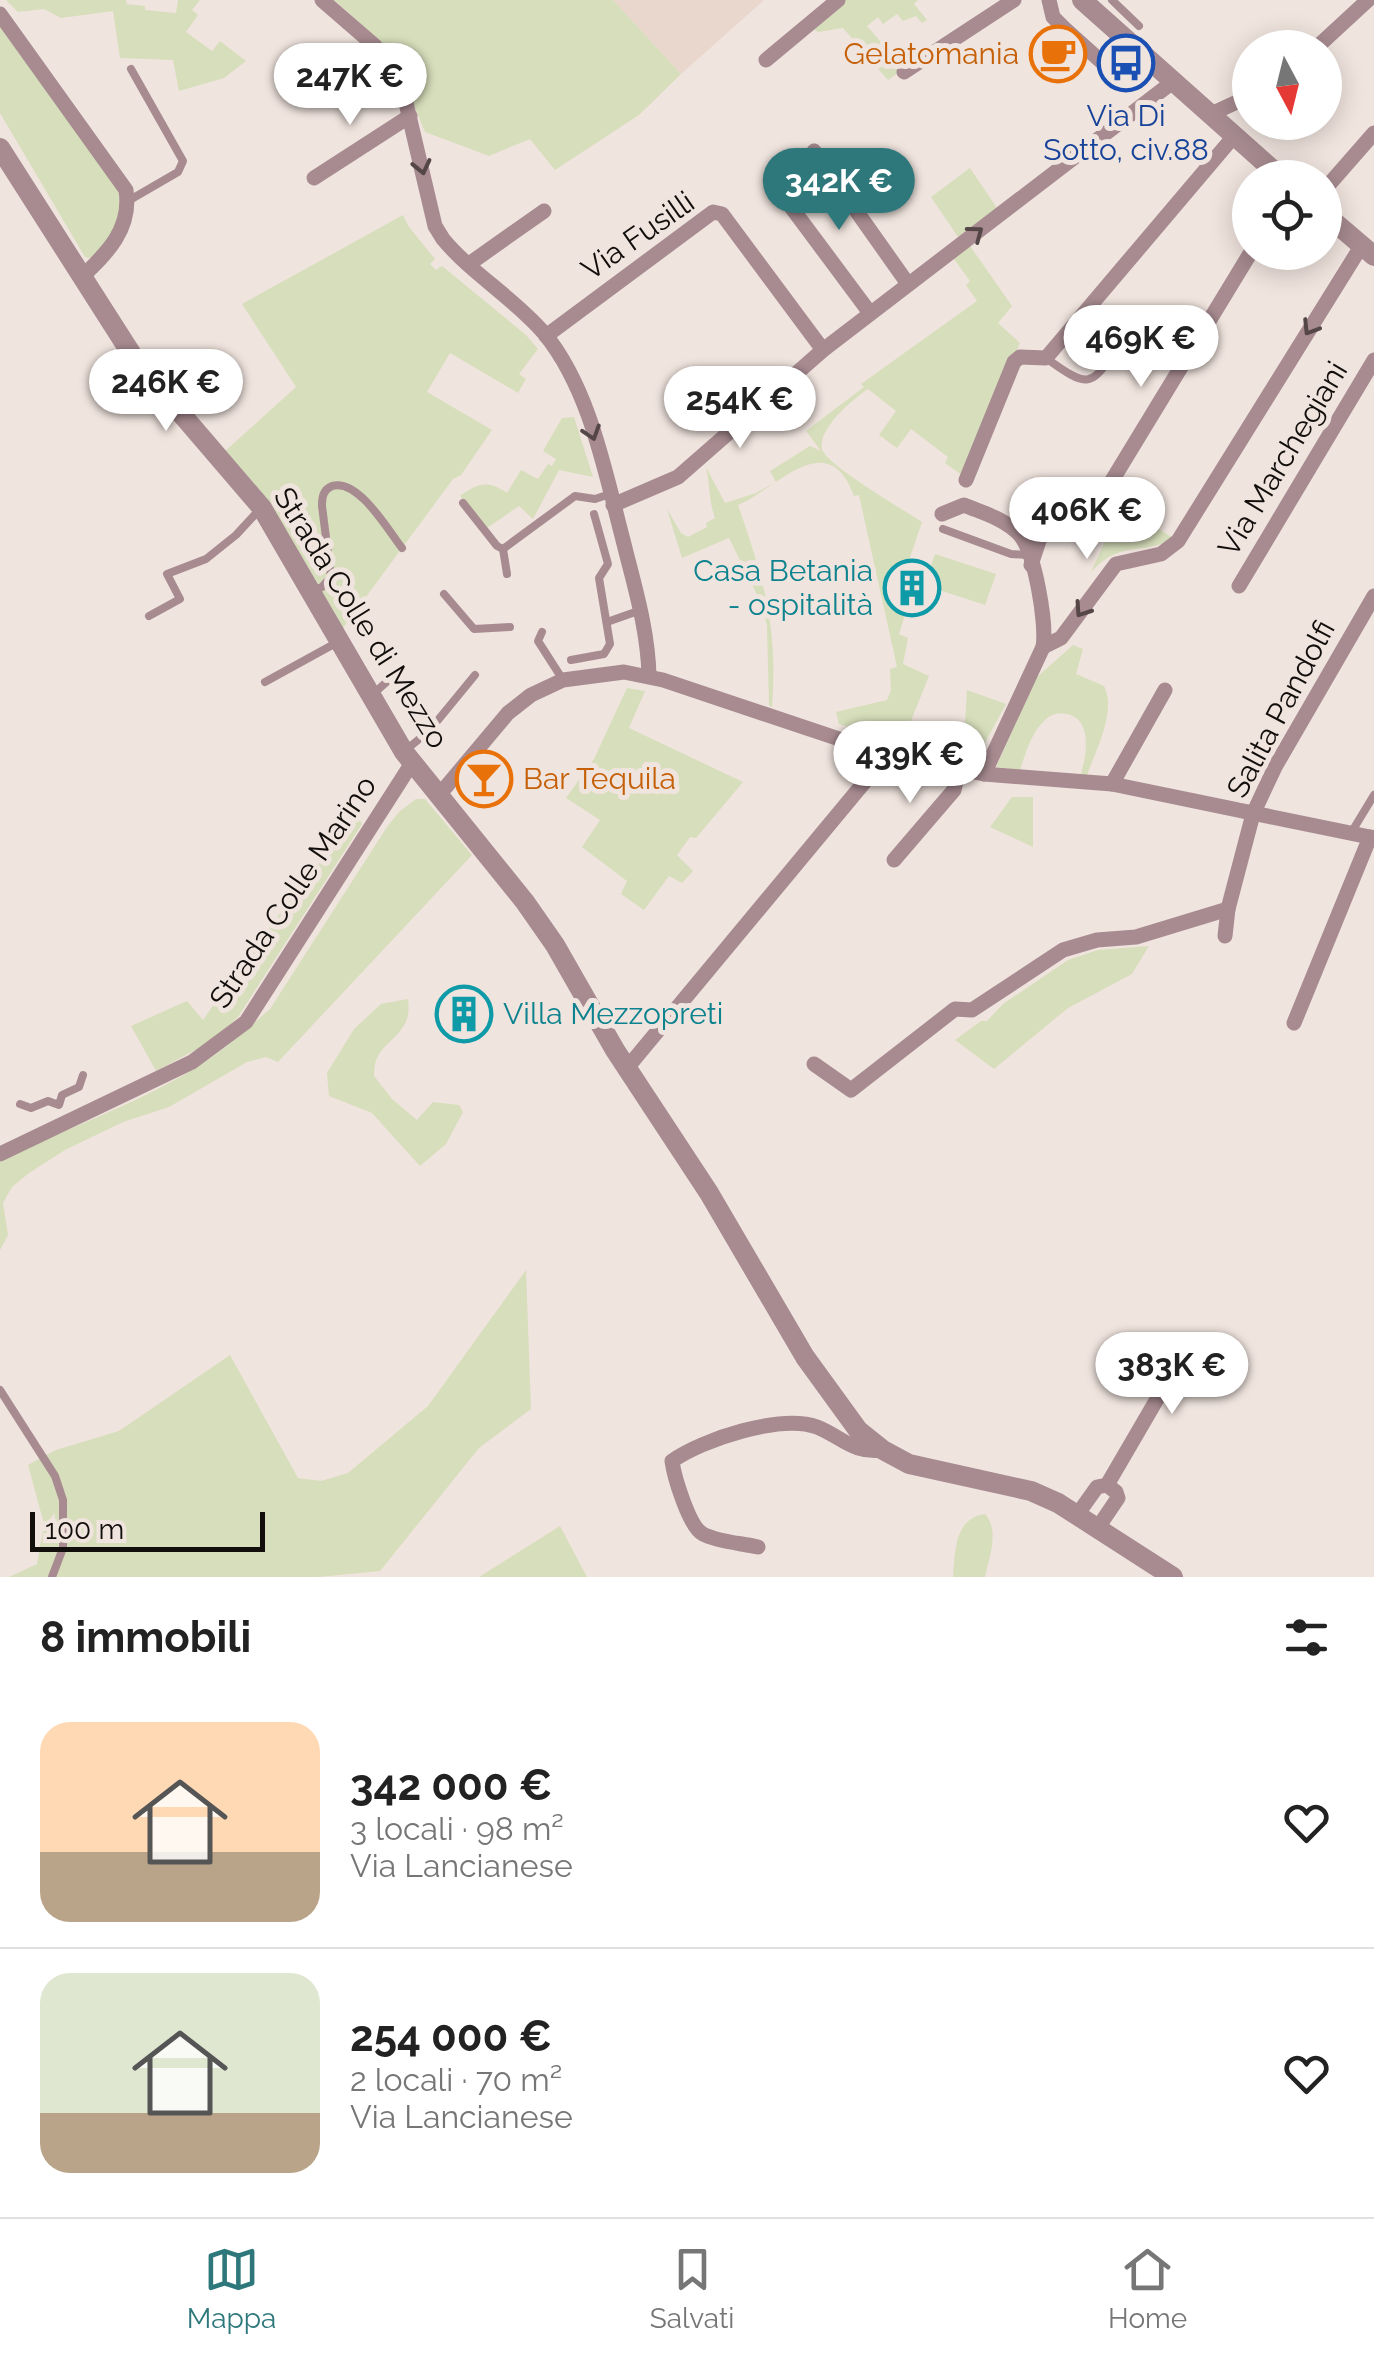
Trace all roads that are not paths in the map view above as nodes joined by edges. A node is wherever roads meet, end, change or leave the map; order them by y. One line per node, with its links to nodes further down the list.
1 (322, 0): 18 (street)
2 (838, 0): 11 (street)
3 (1014, 0): 14 (street)
4 (1049, 0): 12 (street)
5 (1112, 0): 9 (lane)
6 (1368, 0): 10 (street)
7 (1086, 1): 12 (street)
8 (0, 14): 29 (street)
9 (1139, 26)
10 (1336, 30)
11 (766, 60)
12 (1154, 63): 15 (street)
13 (131, 69): 29 (lane)
14 (904, 72)
15 (1174, 81): 17 (street); 36 (street, one-way to 15)
16 (1232, 104): 17 (street)
17 (1211, 114): 19 (street)
18 (410, 116): 27 (street); 33 (street, one-way to 33)
19 (1232, 132)
20 (1374, 133): 26 (street)
21 (1232, 140): 41 (street)
22 (1241, 140): 25 (street)
23 (0, 148): 35 (street, Strada Colle di Mezzo)
24 (814, 151): 36 (street)
25 (1263, 160)
26 (1342, 170)
27 (314, 178)
28 (771, 180): 37 (street)
29 (128, 201): 35 (street)
30 (544, 211): 33 (street)
31 (1342, 229): 32 (street)
32 (1368, 251): 63 (street, one-way to 63)
33 (469, 264): 38 (street)
34 (1240, 270): 51 (street)
35 (81, 278): 46 (street, Strada Colle di Mezzo)
36 (908, 284): 37 (street)
37 (870, 313): 40 (street)
38 (546, 336): 40 (street, Via Fusilli); 44 (street, one-way to 44)
39 (1124, 339): 41 (lane)
40 (823, 350): 44 (street)
41 (1046, 358): 43 (street)
42 (1374, 360): 53 (street, Via Marchegiani)
43 (966, 480)
44 (616, 499): 50 (lane); 57 (street)
45 (463, 503): 50 (lane)
46 (262, 508): 54 (street, Strada Colle di Mezzo); 58 (lane)
47 (594, 514): 59 (lane)
48 (943, 522): 51 (lane); 51 (street)
49 (402, 548): 54 (lane)
50 (504, 549): 52 (lane)
51 (1030, 560): 63 (street)
52 (507, 574)
53 (1239, 586)
54 (313, 590): 62 (street, Strada Colle di Mezzo)
55 (444, 594): 60 (lane)
56 (1374, 596): 79 (street, Salita Pandolfi)
57 (640, 610): 59 (lane); 66 (street)
58 (149, 616)
59 (608, 622): 64 (lane)
60 (510, 627)
61 (542, 632): 68 (lane)
62 (340, 641): 69 (lane); 71 (street, Strada Colle di Mezzo)
63 (1043, 647): 75 (street)
64 (571, 660)
65 (475, 675): 73 (lane)
66 (649, 676): 68 (street); 72 (street)
67 (391, 678): 71 (lane)
68 (563, 680): 77 (street)
69 (265, 682)
70 (1166, 690): 76 (street)
71 (372, 695): 73 (street, Strada Colle di Mezzo)
72 (887, 755): 74 (street); 87 (street)
73 (408, 757): 77 (street, Strada Colle di Mezzo); 91 (street, Strada Colle Marino)
74 (959, 769): 75 (street); 82 (street)
75 (984, 774): 76 (street)
76 (1112, 784): 79 (street)
77 (440, 794): 87 (street, Strada Colle di Mezzo)
78 (1374, 795): 80 (lane)
79 (1253, 814): 80 (street); 83 (street, Salita Pandolfi)
80 (1351, 833): 81 (street)
81 (1372, 837): 85 (street)
82 (894, 860)
83 (1228, 909): 84 (street, Salita Pandolfi); 86 (street)
84 (1225, 936)
85 (1294, 1023)
86 (814, 1064)
87 (627, 1068): 95 (street, Strada Colle di Mezzo)
88 (82, 1075): 90 (lane)
89 (20, 1104): 90 (lane)
90 (58, 1106): 91 (lane)
91 (67, 1122): 92 (street, Strada Colle Marino)
92 (0, 1154)
93 (1158, 1368): 96 (street)
94 (0, 1390): 100 (lane)
95 (882, 1450): 97 (street, Strada Colle di Mezzo); 99 (street)
96 (1107, 1485): 97 (street); 98 (street)
97 (1076, 1515): 98 (street, Strada Colle di Mezzo)
98 (1098, 1529): 101 (street, Strada Colle di Mezzo)
99 (758, 1547)
100 (52, 1577)
101 (1173, 1577)

